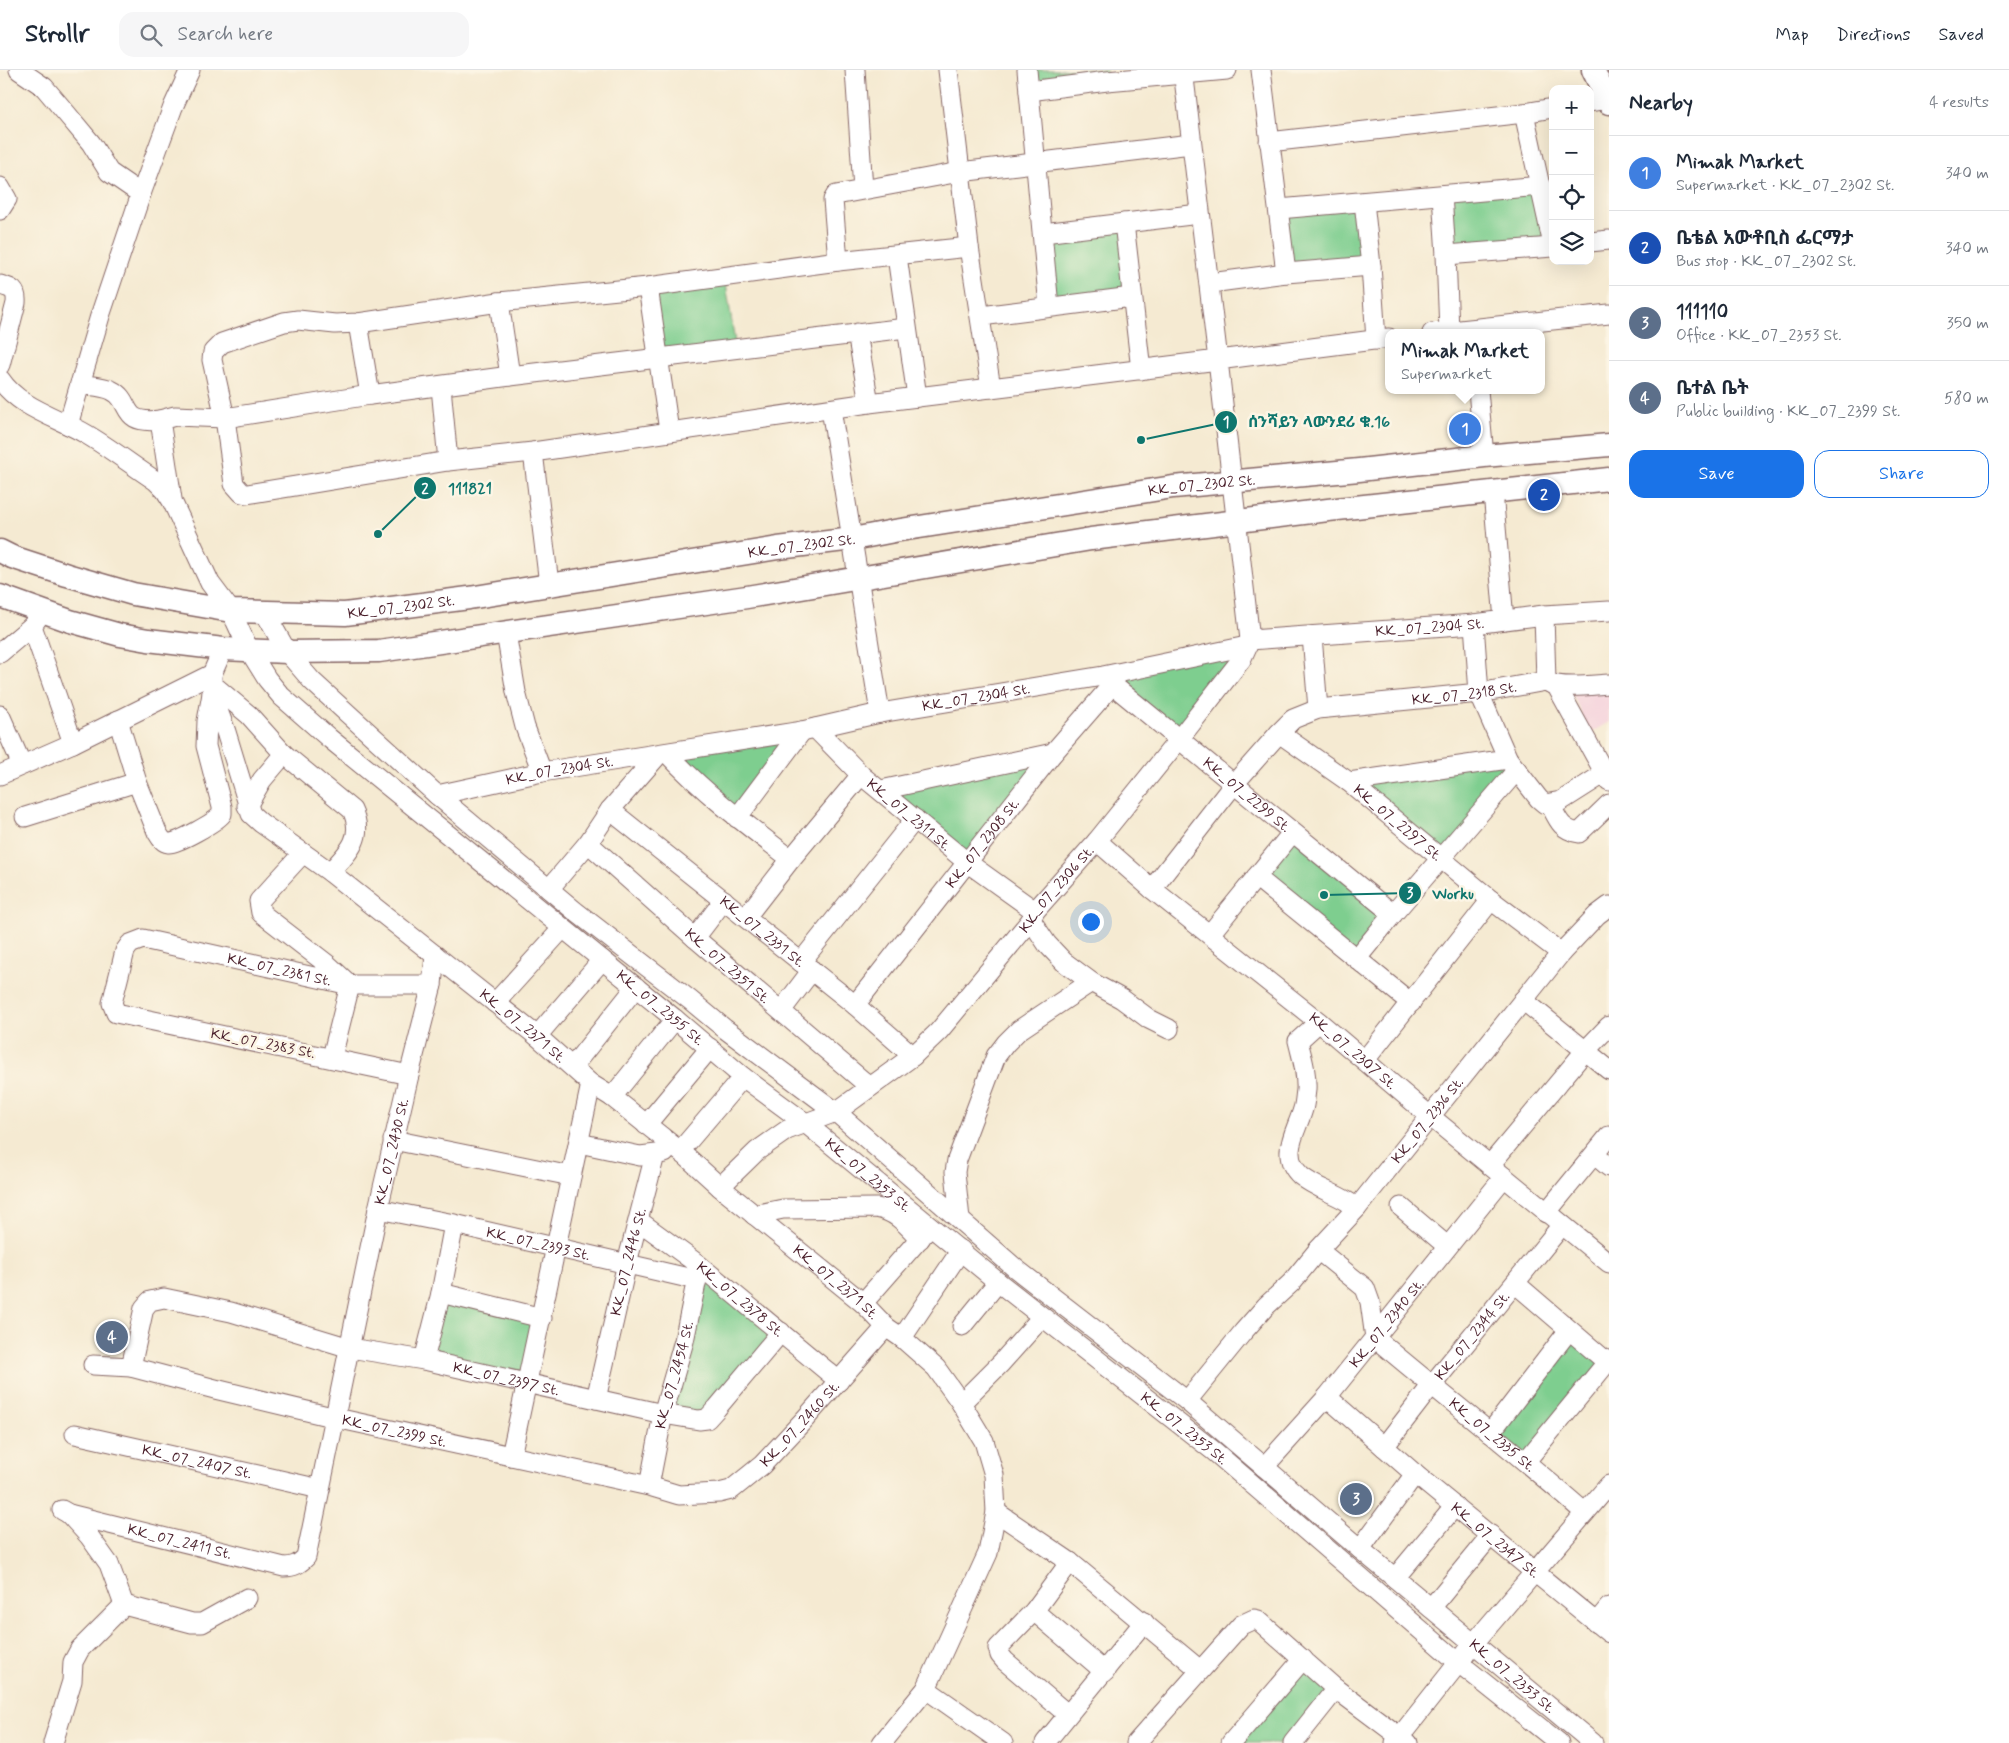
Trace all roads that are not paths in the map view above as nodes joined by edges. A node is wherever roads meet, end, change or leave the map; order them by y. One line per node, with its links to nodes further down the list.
1 (19, 70): 23 (street)
2 (190, 70): 23 (street)
3 (855, 70): 22 (street)
4 (948, 70): 19 (street)
5 (1027, 70): 12 (street)
6 (1227, 70): 10 (street)
7 (1261, 70): 16 (street)
8 (1593, 70): 13 (main road)
9 (1604, 70): 13 (main road)
10 (1184, 72): 11 (street); 17 (street)
11 (1107, 75): 12 (street)
12 (1029, 91): 18 (street)
13 (1604, 95)
14 (1549, 109): 15 (street)
15 (1524, 113): 16 (street); 21 (street)
16 (1269, 142): 27 (street)
17 (1191, 144): 18 (street); 28 (street)
18 (1036, 162): 19 (street); 31 (street)
19 (960, 172): 22 (street); 35 (street)
20 (0, 186): 26 (street)
21 (1541, 186): 24 (street); 30 (street)
22 (863, 189): 38 (street)
23 (141, 194): 61 (street)
24 (1442, 195): 25 (street); 36 (street)
25 (1364, 202): 27 (street); 39 (street)
26 (0, 210)
27 (1279, 210): 40 (street)
28 (1199, 214): 29 (street); 41 (street)
29 (1124, 223): 31 (street); 44 (street)
30 (1549, 226)
31 (1043, 233): 46 (street)
32 (1609, 240): 33 (street)
33 (1594, 242)
34 (1549, 246): 36 (street)
35 (969, 247): 37 (street); 48 (street)
36 (1446, 255): 51 (street)
37 (897, 256): 38 (street); 50 (street)
38 (838, 261): 43 (street)
39 (1371, 266): 40 (street); 54 (street)
40 (1286, 273): 41 (street)
41 (1210, 283): 56 (street)
42 (0, 285): 57 (street)
43 (648, 287): 45 (street); 55 (street)
44 (1132, 297): 46 (street); 58 (street)
45 (499, 302): 49 (street); 59 (street)
46 (1049, 307): 48 (street)
47 (1609, 314): 52 (street)
48 (981, 316): 63 (street)
49 (358, 323): 65 (street); 69 (street)
50 (906, 328): 53 (street); 66 (street)
51 (1441, 329)
52 (1488, 329)
53 (857, 333): 55 (street); 67 (street)
54 (1382, 339): 56 (street)
55 (658, 359): 59 (street); 72 (street)
56 (1218, 360): 58 (street); 78 (street)
57 (0, 365)
58 (1141, 370): 63 (street)
59 (510, 376): 62 (street)
60 (0, 379): 71 (street)
61 (80, 384): 70 (street); 71 (street)
62 (442, 387): 65 (street); 76 (street)
63 (991, 388): 66 (street)
64 (1478, 394): 75 (street)
65 (370, 395): 69 (street)
66 (916, 397): 67 (street)
67 (869, 403): 68 (street)
68 (830, 409): 72 (street); 82 (street)
69 (225, 418): 70 (street); 76 (street)
70 (160, 420): 80 (street)
71 (68, 425): 80 (street)
72 (669, 431): 74 (street)
73 (1609, 445): 75 (main road, KK_07_2302 St.)
74 (533, 452): 76 (street); 85 (street)
75 (1484, 456): 78 (main road, KK_07_2302 St.)
76 (448, 461)
77 (1609, 480): 79 (main road)
78 (1232, 483): 81 (street); 82 (main road, KK_07_2302 St.)
79 (1493, 492): 81 (main road); 92 (street)
80 (172, 501): 87 (street, KK_07_2355 St.)
81 (1237, 521): 84 (main road); 96 (street)
82 (853, 539): 84 (street); 85 (main road, KK_07_2302 St.)
83 (0, 551): 87 (main road, KK_07_2302 St.)
84 (859, 578): 94 (main road); 107 (street)
85 (549, 584): 88 (main road, KK_07_2302 St.)
86 (0, 596): 91 (main road)
87 (231, 611): 88 (main road, KK_07_2302 St.); 98 (street, KK_07_2355 St.)
88 (264, 611): 99 (street, KK_07_2355 St.)
89 (1609, 611): 90 (street, KK_07_2304 St.)
90 (1544, 615): 92 (street, KK_07_2304 St.); 102 (street)
91 (37, 619): 97 (main road); 100 (street); 113 (street)
92 (1504, 620): 93 (street, KK_07_2304 St.)
93 (1474, 624): 95 (street, KK_07_2304 St.); 105 (street)
94 (506, 633): 99 (main road); 119 (street)
95 (1312, 636): 96 (street, KK_07_2304 St.); 106 (street)
96 (1249, 643): 101 (street, KK_07_2304 St.); 112 (street, KK_07_2306 St.)
97 (223, 650): 98 (main road); 103 (street)
98 (249, 650): 99 (main road); 152 (street, KK_07_2355 St.)
99 (287, 652): 127 (street, KK_07_2355 St.)
100 (0, 653)
101 (1108, 680): 107 (street, KK_07_2304 St.); 112 (street, KK_07_2299 St.); 115 (street, KK_07_2308 St.)
102 (1551, 683): 104 (street, KK_07_2318 St.); 105 (street, KK_07_2318 St.); 122 (street)
103 (212, 684): 109 (street); 116 (street); 123 (street); 130 (street, KK_07_2371 St.)
104 (1609, 684)
105 (1479, 694): 106 (street, KK_07_2318 St.); 117 (street)
106 (1318, 709): 111 (street, KK_07_2318 St.)
107 (880, 713): 110 (street, KK_07_2304 St.)
108 (0, 715): 118 (street)
109 (118, 720): 113 (street); 123 (street)
110 (808, 730): 114 (street, KK_07_2304 St.); 121 (street, KK_07_2311 St.); 133 (street)
111 (1279, 733): 124 (street, KK_07_2297 St.); 125 (street, KK_07_2318 St.)
112 (1180, 738): 125 (street, KK_07_2299 St.); 136 (street, KK_07_2306 St.)
113 (73, 742): 118 (street)
114 (670, 752): 119 (street, KK_07_2304 St.); 131 (street); 133 (street)
115 (1053, 753): 126 (street); 141 (street, KK_07_2308 St.)
116 (284, 754): 130 (street); 142 (street)
117 (1513, 764): 124 (street); 128 (street); 139 (street)
118 (22, 766): 120 (street)
119 (542, 772): 127 (street, KK_07_2304 St.)
120 (0, 775)
121 (861, 775): 126 (street, KK_07_2311 St.); 140 (street)
122 (1607, 777): 128 (street)
123 (137, 782): 132 (street)
124 (1348, 782): 139 (street, KK_07_2297 St.)
125 (1234, 784): 135 (street, KK_07_2299 St.); 145 (street, KK_07_2318 St.)
126 (880, 790): 134 (street, KK_07_2311 St.)
127 (437, 795): 144 (street, KK_07_2355 St.)
128 (1556, 803): 129 (street)
129 (1609, 804)
130 (248, 806): 138 (street, KK_07_2371 St.)
131 (610, 810): 137 (street); 146 (street, KK_07_2331 St.)
132 (25, 816)
133 (737, 818): 140 (street)
134 (915, 819): 141 (street, KK_07_2311 St.); 159 (street)
135 (1292, 833): 143 (street); 149 (street, KK_07_2299 St.)
136 (1097, 841): 145 (street, KK_07_2307 St.); 150 (street, KK_07_2306 St.)
137 (588, 843): 144 (street); 154 (street, KK_07_2351 St.)
138 (303, 853): 142 (street, KK_07_2371 St.); 161 (street)
139 (1440, 858): 147 (street, KK_07_2297 St.); 149 (street)
140 (790, 859): 151 (street)
141 (968, 863): 150 (street, KK_07_2311 St.); 167 (street, KK_07_2308 St.)
142 (330, 872): 156 (street, KK_07_2371 St.)
143 (1256, 877): 153 (street); 157 (street)
144 (549, 889): 187 (street, KK_07_2355 St.)
145 (1152, 889): 153 (street, KK_07_2307 St.)
146 (724, 900): 151 (street, KK_07_2331 St.); 154 (street)
147 (1491, 900): 155 (street, KK_07_2297 St.); 166 (street)
148 (1609, 906): 155 (street, KK_07_2336 St.)
149 (1393, 914): 157 (street)
150 (1033, 915): 160 (street, KK_07_2311 St.); 177 (street, KK_07_2306 St.)
151 (746, 917): 159 (street, KK_07_2331 St.)
152 (562, 928): 158 (street, KK_07_2355 St.); 165 (street)
153 (1210, 934): 171 (street, KK_07_2307 St.)
154 (695, 938): 168 (street, KK_07_2351 St.)
155 (1561, 953): 164 (street, KK_07_2336 St.)
156 (435, 955): 162 (street, KK_07_2430 St.); 165 (street, KK_07_2371 St.)
157 (1357, 958): 166 (street)
158 (602, 960): 163 (street, KK_07_2355 St.); 174 (street)
159 (807, 966): 167 (street, KK_07_2331 St.); 168 (street)
160 (1091, 982): 173 (street, KK_07_2311 St.); 205 (street)
161 (350, 985): 162 (street, KK_07_2381 St.); 169 (street, KK_07_2381 St.); 178 (street)
162 (432, 985): 182 (street, KK_07_2430 St.)
163 (636, 987): 170 (street, KK_07_2355 St.); 180 (street)
164 (1523, 1000): 176 (street); 188 (street, KK_07_2336 St.)
165 (495, 1003): 174 (street, KK_07_2371 St.)
166 (1411, 1003): 179 (street)
167 (855, 1005): 177 (street, KK_07_2331 St.)
168 (781, 1010): 185 (street, KK_07_2351 St.)
169 (116, 1013): 178 (street, KK_07_2383 St.)
170 (675, 1018): 175 (street, KK_07_2355 St.); 186 (street)
171 (1319, 1022): 179 (street, KK_07_2307 St.); 201 (street)
172 (1609, 1026): 176 (street, KK_07_2340 St.)
173 (1169, 1029)
174 (537, 1036): 180 (street, KK_07_2371 St.)
175 (710, 1048): 183 (street, KK_07_2355 St.); 190 (street)
176 (1585, 1051): 181 (street); 197 (street, KK_07_2340 St.)
177 (913, 1056): 185 (street, KK_07_2306 St.)
178 (332, 1057): 182 (street, KK_07_2383 St.)
179 (1365, 1060): 188 (street, KK_07_2307 St.)
180 (573, 1066): 184 (street, KK_07_2371 St.)
181 (1609, 1070)
182 (409, 1074): 192 (street, KK_07_2430 St.)
183 (743, 1077): 189 (street, KK_07_2355 St.); 194 (street)
184 (591, 1084): 186 (street, KK_07_2371 St.); 193 (street)
185 (870, 1087): 187 (street, KK_07_2306 St.)
186 (612, 1097): 190 (street, KK_07_2371 St.)
187 (836, 1112): 189 (street, KK_07_2306 St.); 205 (street, KK_07_2353 St.)
188 (1431, 1117): 197 (street, KK_07_2307 St.); 201 (street, KK_07_2336 St.)
189 (804, 1122): 199 (street, KK_07_2306 St.); 209 (street, KK_07_2353 St.)
190 (646, 1125): 194 (street, KK_07_2371 St.)
191 (1609, 1136): 196 (street)
192 (393, 1140): 198 (street); 202 (street, KK_07_2430 St.)
193 (579, 1143): 195 (street); 198 (street)
194 (683, 1153): 195 (street); 199 (street, KK_07_2371 St.)
195 (655, 1155): 206 (street, KK_07_2446 St.)
196 (1602, 1161): 203 (street)
197 (1497, 1171): 203 (street, KK_07_2307 St.); 210 (street, KK_07_2340 St.)
198 (571, 1176): 211 (street)
199 (720, 1187): 204 (street, KK_07_2371 St.)
200 (1402, 1207): 210 (street)
201 (1358, 1208): 213 (street, KK_07_2336 St.)
202 (378, 1209): 207 (street, KK_07_2393 St.); 229 (street, KK_07_2430 St.)
203 (1546, 1213): 208 (street, KK_07_2307 St.)
204 (754, 1215): 209 (street, KK_07_2353 St.); 220 (street, KK_07_2371 St.)
205 (960, 1219): 239 (street, KK_07_2353 St.)
206 (639, 1221): 214 (street, KK_07_2446 St.); 216 (street, KK_07_2378 St.)
207 (454, 1224): 211 (street, KK_07_2393 St.); 219 (street)
208 (1562, 1225): 215 (street, KK_07_2307 St.); 218 (street, KK_07_2344 St.)
209 (925, 1232): 212 (street, KK_07_2353 St.); 220 (street)
210 (1447, 1246): 228 (street, KK_07_2340 St.)
211 (556, 1248): 214 (street, KK_07_2393 St.); 222 (street)
212 (961, 1250): 217 (street, KK_07_2353 St.); 227 (street)
213 (1318, 1250): 228 (street); 239 (street)
214 (627, 1263): 216 (street, KK_07_2393 St.); 238 (street, KK_07_2446 St.)
215 (1609, 1263)
216 (698, 1273): 226 (street, KK_07_2378 St.); 241 (street, KK_07_2454 St.)
217 (998, 1282): 221 (street, KK_07_2353 St.); 223 (street)
218 (1516, 1284): 225 (street); 236 (street, KK_07_2344 St.)
219 (441, 1293): 222 (street); 230 (street)
220 (863, 1303): 224 (street, KK_07_2371 St.)
221 (1042, 1317): 240 (street); 272 (street, KK_07_2353 St.)
222 (542, 1318): 235 (street)
223 (962, 1326)
224 (886, 1327): 227 (street, KK_07_2371 St.); 234 (street, KK_07_2460 St.)
225 (1569, 1330): 231 (street); 243 (street)
226 (781, 1332): 234 (street, KK_07_2378 St.); 241 (street, KK_07_2397 St.)
227 (902, 1338): 240 (street, KK_07_2371 St.)
228 (1375, 1338): 236 (street, KK_07_2335 St.); 237 (street, KK_07_2340 St.)
229 (350, 1348): 230 (street, KK_07_2397 St.); 233 (street); 242 (street, KK_07_2430 St.)
230 (424, 1360): 235 (street, KK_07_2397 St.)
231 (1608, 1361): 247 (street)
232 (93, 1365): 233 (street, KK_07_2399 St.)
233 (131, 1367): 242 (street, KK_07_2399 St.)
234 (839, 1380): 253 (street, KK_07_2460 St.)
235 (527, 1383): 238 (street, KK_07_2397 St.); 246 (street)
236 (1431, 1386): 243 (street, KK_07_2335 St.); 245 (street, KK_07_2344 St.)
237 (1327, 1397): 245 (street, KK_07_2347 St.); 248 (street, KK_07_2340 St.)
238 (596, 1399): 241 (street, KK_07_2397 St.)
239 (1187, 1401): 248 (street, KK_07_2353 St.)
240 (966, 1410): 255 (street, KK_07_2371 St.)
241 (663, 1414): 251 (street, KK_07_2454 St.)
242 (336, 1418): 246 (street, KK_07_2399 St.); 252 (street, KK_07_2430 St.)
243 (1490, 1433): 247 (street, KK_07_2335 St.)
244 (76, 1434): 252 (street, KK_07_2407 St.)
245 (1384, 1447): 249 (street, KK_07_2347 St.)
246 (511, 1456): 251 (street, KK_07_2399 St.)
247 (1526, 1461): 256 (street, KK_07_2335 St.)
248 (1264, 1467): 258 (street, KK_07_2353 St.)
249 (1415, 1474): 254 (street, KK_07_2347 St.); 258 (street)
250 (1609, 1484): 256 (street)
251 (649, 1486): 253 (street, KK_07_2399 St.)
252 (320, 1489): 260 (street, KK_07_2430 St.)
253 (697, 1494)
254 (1455, 1506): 257 (street, KK_07_2347 St.); 262 (street)
255 (996, 1512): 259 (street); 275 (street, KK_07_2371 St.)
256 (1585, 1514): 261 (street)
257 (1491, 1535): 261 (street, KK_07_2347 St.); 266 (street)
258 (1360, 1549): 262 (street, KK_07_2353 St.)
259 (1070, 1562): 267 (street); 268 (street)
260 (300, 1564): 264 (street, KK_07_2411 St.)
261 (1535, 1572): 269 (street, KK_07_2347 St.); 270 (street)
262 (1395, 1578): 266 (street, KK_07_2353 St.)
263 (247, 1598): 264 (street)
264 (124, 1605): 279 (street)
265 (1609, 1607): 269 (street)
266 (1431, 1608): 270 (street, KK_07_2353 St.)
267 (1034, 1611): 274 (street); 277 (street)
268 (1144, 1622): 273 (street); 274 (street)
269 (1603, 1628)
270 (1474, 1643): 272 (street); 287 (street, KK_07_2353 St.)
271 (1303, 1659): 273 (street); 276 (street); 284 (street)
272 (1459, 1663): 278 (street); 286 (street, KK_07_2353 St.)
273 (1200, 1670): 283 (street)
274 (1105, 1672): 277 (street)
275 (926, 1689): 280 (street, KK_07_2371 St.); 281 (street)
276 (1336, 1689): 278 (street); 285 (street)
277 (1067, 1714): 282 (street)
278 (1401, 1741)
279 (53, 1743)
280 (882, 1743)
281 (1003, 1743)
282 (1044, 1743)
283 (1136, 1743)
284 (1231, 1743)
285 (1293, 1743)
286 (1559, 1743)
287 (1593, 1743)

